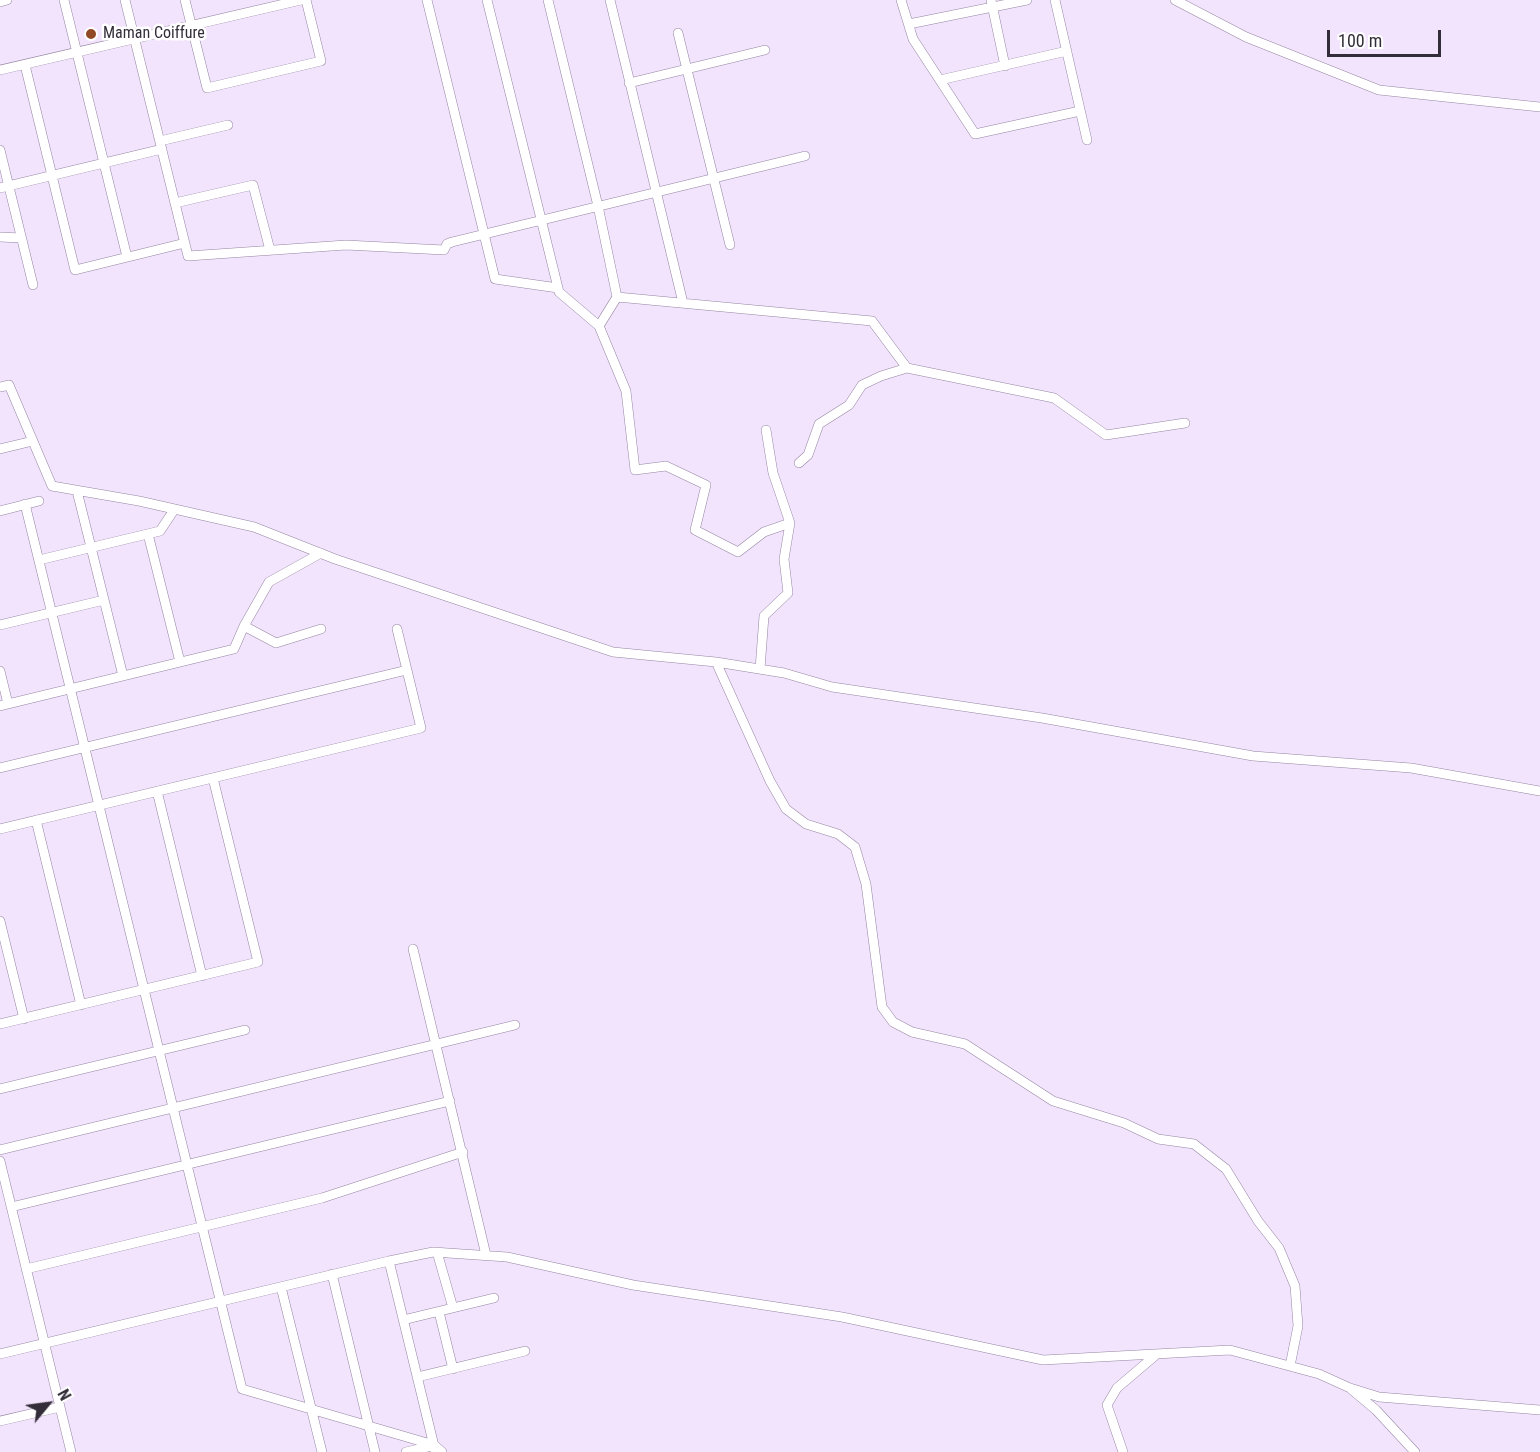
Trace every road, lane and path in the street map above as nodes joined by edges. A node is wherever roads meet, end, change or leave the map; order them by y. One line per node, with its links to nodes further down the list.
1 (7, 0): 15 (street)
2 (64, 0): 23 (street)
3 (125, 0): 20 (street)
4 (185, 0): 18 (street)
5 (301, 0): 18 (street)
6 (306, 0): 18 (street)
7 (427, 0): 45 (street)
8 (487, 0): 44 (street)
9 (548, 0): 43 (street)
10 (610, 0): 29 (street)
11 (901, 0): 17 (street)
12 (1027, 0): 16 (street)
13 (1055, 0): 22 (street)
14 (1175, 0): 30 (street)
15 (0, 2)
16 (992, 4): 17 (street); 25 (street)
17 (909, 24): 28 (street)
18 (191, 26): 20 (street)
19 (678, 33): 26 (street)
20 (135, 39): 23 (street); 34 (street)
21 (765, 50): 26 (street)
22 (1067, 51): 25 (street); 31 (street)
23 (77, 52): 24 (street); 37 (street)
24 (25, 65): 27 (street); 38 (street)
25 (1005, 66): 28 (street)
26 (687, 69): 29 (street); 39 (street)
27 (0, 70)
28 (940, 80): 31 (street)
29 (629, 83): 41 (street)
30 (1540, 107)
31 (1080, 111): 33 (street)
32 (228, 125): 34 (street)
33 (1087, 140)
34 (161, 145): 37 (street); 42 (street)
35 (0, 150): 40 (street)
36 (805, 156): 39 (street)
37 (104, 163): 38 (street); 51 (street)
38 (52, 176): 40 (street); 51 (street)
39 (714, 178): 41 (street); 49 (street)
40 (4, 187): 47 (street)
41 (656, 192): 43 (street); 55 (street)
42 (175, 204): 48 (street); 50 (street)
43 (598, 206): 44 (street); 54 (street)
44 (541, 220): 45 (street); 53 (street)
45 (484, 234): 50 (street); 53 (street)
46 (0, 237): 47 (street)
47 (21, 238): 52 (street)
48 (185, 243): 50 (street); 51 (street)
49 (730, 245)
50 (270, 250)
51 (127, 257)
52 (33, 285)
53 (558, 288): 56 (street)
54 (617, 297): 55 (street); 56 (street)
55 (683, 303): 57 (street)
56 (599, 326): 69 (street)
57 (907, 368): 59 (street); 63 (street)
58 (0, 387): 61 (street)
59 (1185, 423)
60 (766, 430): 69 (street)
61 (33, 441): 62 (street); 64 (street)
62 (0, 449)
63 (799, 463)
64 (77, 491): 67 (street); 71 (street)
65 (39, 501): 66 (street)
66 (25, 504): 68 (street); 73 (street)
67 (174, 510): 70 (street); 72 (street)
68 (0, 511)
69 (790, 523): 82 (street)
70 (148, 534): 71 (street); 81 (street)
71 (91, 548): 73 (street); 74 (street)
72 (321, 553): 77 (street); 80 (street)
73 (39, 560): 75 (street)
74 (104, 600): 75 (street); 85 (street)
75 (52, 612): 76 (street); 86 (street)
76 (0, 625)
77 (244, 626): 78 (street); 81 (street)
78 (321, 629)
79 (397, 629): 83 (street)
80 (716, 662): 82 (street); 131 (street)
81 (180, 663): 85 (street)
82 (760, 669): 92 (street)
83 (407, 670): 88 (street); 90 (street)
84 (0, 671): 87 (street)
85 (123, 676): 86 (street)
86 (70, 689): 87 (street); 88 (street)
87 (4, 705)
88 (84, 747): 89 (street); 93 (street)
89 (0, 768)
90 (213, 778): 91 (street); 98 (street)
91 (157, 791): 93 (street); 98 (street)
92 (1540, 791)
93 (99, 805): 94 (street); 99 (street)
94 (36, 820): 95 (street); 100 (street)
95 (0, 829)
96 (0, 921): 101 (street)
97 (413, 949): 105 (street)
98 (202, 976): 99 (street)
99 (144, 990): 100 (street); 106 (street)
100 (81, 1005): 101 (street)
101 (24, 1018): 102 (street)
102 (0, 1024)
103 (515, 1025): 105 (street)
104 (245, 1030): 106 (street)
105 (436, 1044): 108 (street); 109 (street)
106 (159, 1051): 107 (street); 109 (street)
107 (0, 1089)
108 (450, 1101): 111 (street); 113 (street)
109 (173, 1108): 110 (street); 113 (street)
110 (0, 1150)
111 (463, 1152): 115 (street); 117 (street)
112 (0, 1161): 114 (street)
113 (187, 1165): 114 (street); 115 (street)
114 (11, 1207): 119 (street)
115 (202, 1227): 119 (street); 123 (street)
116 (437, 1252): 117 (street); 118 (street); 124 (street)
117 (486, 1255): 130 (street)
118 (389, 1261): 120 (street); 126 (street)
119 (26, 1269): 127 (street)
120 (332, 1274): 121 (street); 139 (street)
121 (281, 1287): 123 (street); 136 (street)
122 (494, 1298): 124 (street)
123 (220, 1301): 127 (street); 136 (street)
124 (453, 1308): 125 (street)
125 (439, 1312): 126 (street); 132 (street)
126 (404, 1320): 133 (street)
127 (45, 1344): 129 (street); 135 (street)
128 (525, 1351): 132 (street)
129 (0, 1354)
130 (1157, 1354): 131 (street); 146 (street)
131 (1290, 1366): 134 (street)
132 (453, 1369): 133 (street)
133 (417, 1377): 140 (street)
134 (1350, 1388): 137 (street); 147 (street)
135 (60, 1407): 138 (street); 141 (street)
136 (311, 1409): 139 (street); 142 (street)
137 (1540, 1410)
138 (0, 1421)
139 (369, 1426): 140 (street); 143 (street)
140 (435, 1449): 144 (street); 145 (street)
141 (71, 1452)
142 (322, 1452)
143 (375, 1452)
144 (406, 1452)
145 (442, 1452)
146 (1123, 1452)
147 (1415, 1452)

